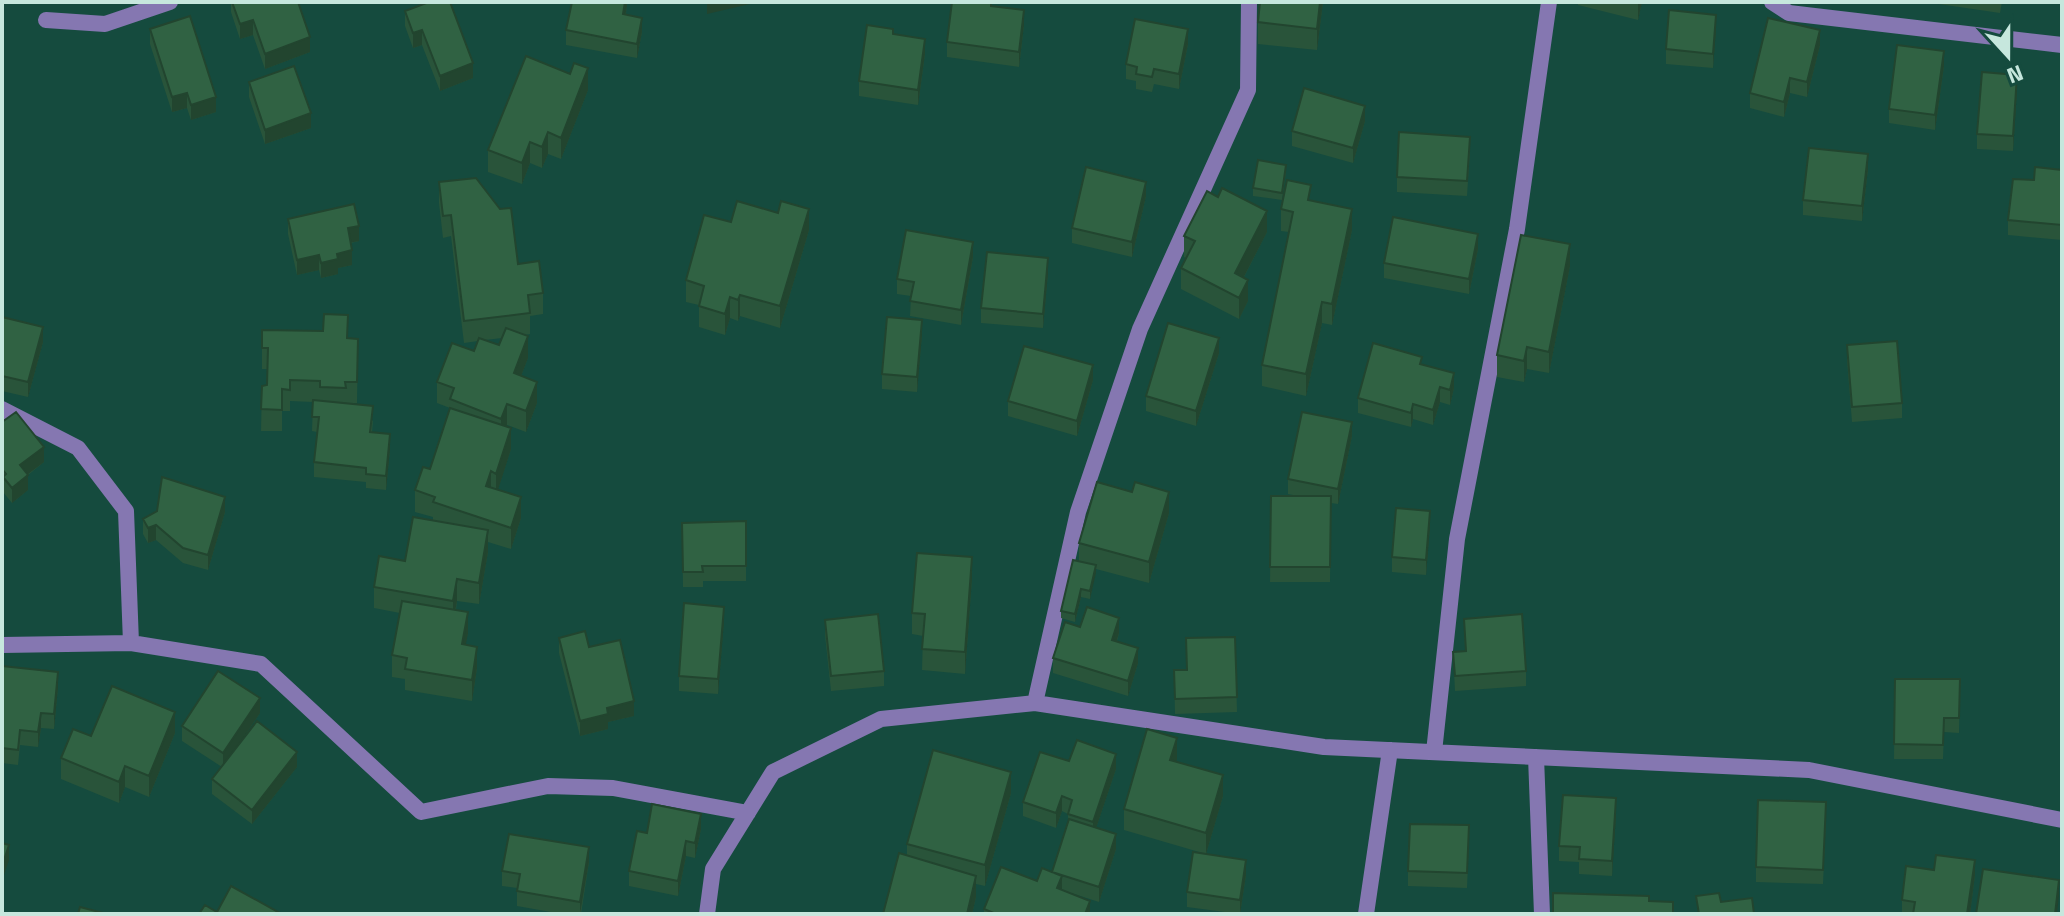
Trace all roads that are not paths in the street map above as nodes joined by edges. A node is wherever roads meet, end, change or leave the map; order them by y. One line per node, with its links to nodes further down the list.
1 (170, 2): 5 (street)
2 (1249, 2): 10 (street)
3 (1549, 2): 12 (street)
4 (1772, 2): 6 (street)
5 (46, 20)
6 (2062, 45)
7 (2, 409): 8 (street)
8 (131, 643): 9 (street); 14 (street)
9 (2, 645)
10 (1035, 703): 11 (street); 14 (street)
11 (1390, 750): 12 (street); 16 (street)
12 (1434, 752): 13 (street)
13 (1536, 757): 15 (street); 18 (street)
14 (748, 813): 17 (street)
15 (2062, 820)
16 (1371, 913)
17 (707, 914)
18 (1542, 914)

